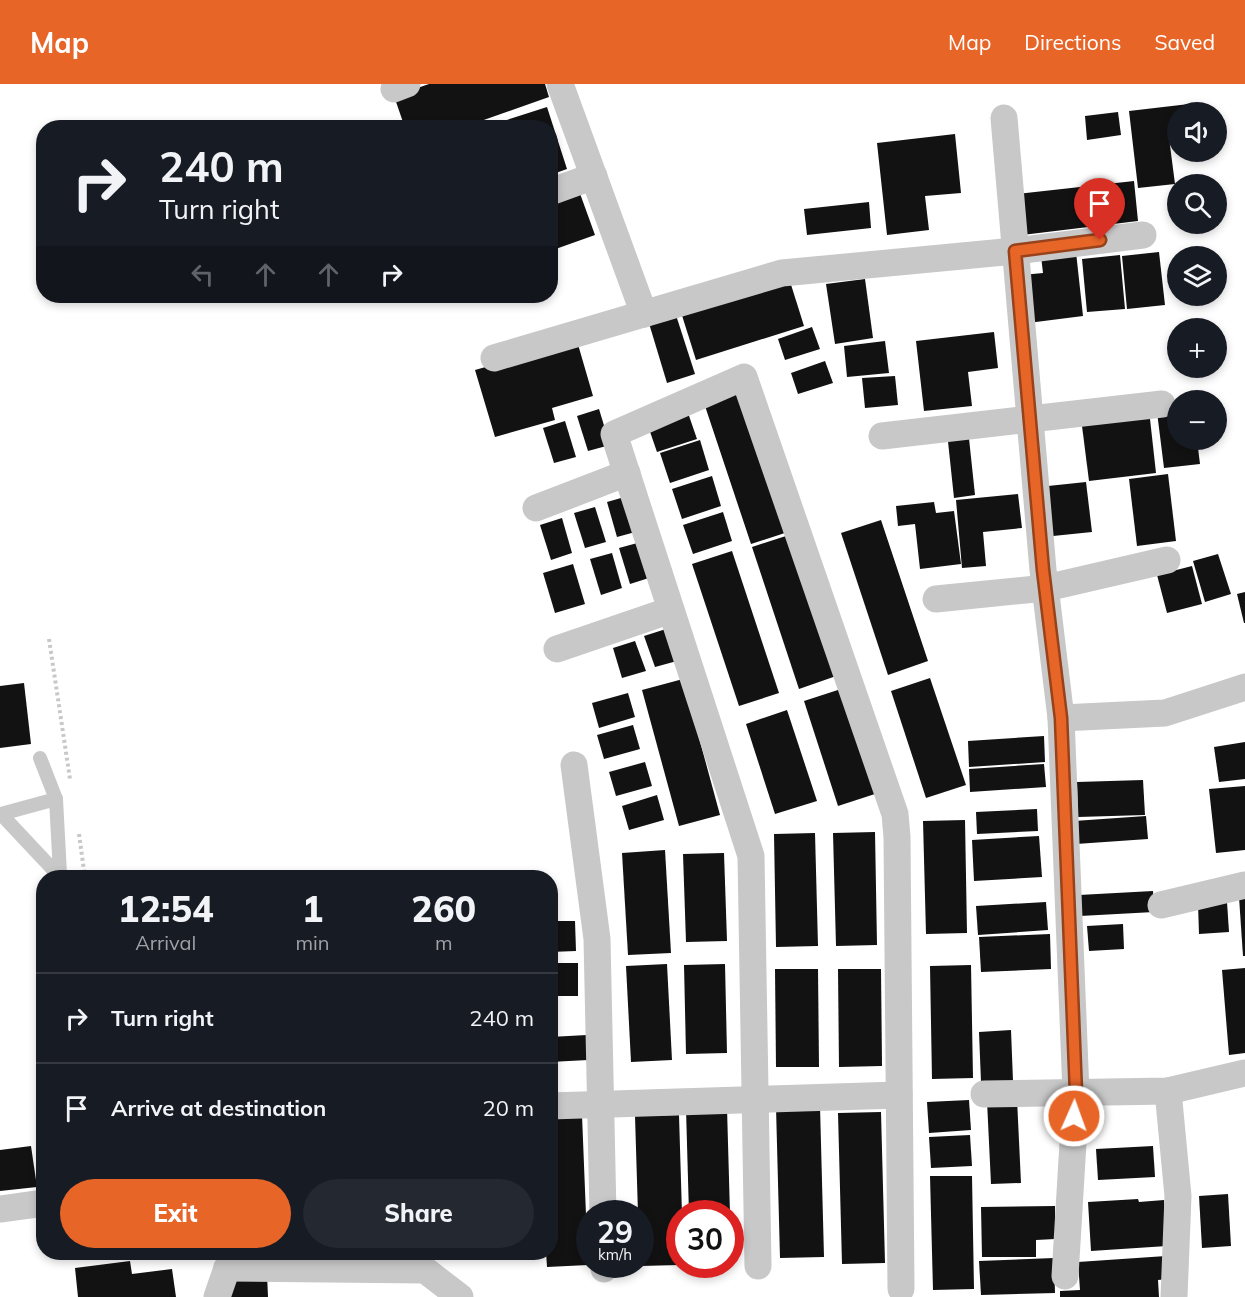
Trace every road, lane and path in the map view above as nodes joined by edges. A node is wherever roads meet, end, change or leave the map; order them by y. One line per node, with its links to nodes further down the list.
1 (560, 84): 3 (street)
2 (1004, 118): 6 (street)
3 (594, 176): 4 (street); 7 (street)
4 (558, 189)
5 (1143, 235): 6 (street)
6 (1015, 251): 7 (street); 10 (street)
7 (644, 314): 8 (street)
8 (494, 358)
9 (1162, 405): 10 (street)
10 (1030, 420): 11 (street); 15 (street)
11 (882, 436)
12 (627, 474): 13 (street); 17 (street); 36 (street)
13 (536, 508)
14 (1167, 560): 15 (street)
15 (1046, 588): 16 (street); 21 (street)
16 (936, 599)
17 (671, 610): 19 (street); 37 (street)
18 (49, 639): 24 (path)
19 (557, 649)
20 (1245, 687): 21 (street)
21 (1061, 718): 34 (street)
22 (40, 758): 25 (lane)
23 (574, 765): 39 (street)
24 (71, 787)
25 (56, 799): 27 (lane); 28 (lane)
26 (78, 832): 29 (path)
27 (55, 870)
28 (61, 870)
29 (84, 870)
30 (1245, 885): 31 (street)
31 (1161, 905)
32 (1245, 1073): 33 (street)
33 (1168, 1091): 34 (street); 51 (street)
34 (1076, 1093): 35 (street); 47 (street)
35 (984, 1094)
36 (899, 1095): 37 (street); 48 (street)
37 (754, 1100): 39 (street); 46 (street)
38 (558, 1106): 39 (street)
39 (601, 1106): 40 (street)
40 (603, 1200)
41 (36, 1204): 42 (street)
42 (0, 1209)
43 (225, 1260): 44 (street); 49 (street)
44 (367, 1261): 45 (street)
45 (401, 1261): 50 (street)
46 (758, 1266)
47 (1065, 1276)
48 (901, 1289)
49 (217, 1297)
50 (460, 1297)
51 (1174, 1297)

